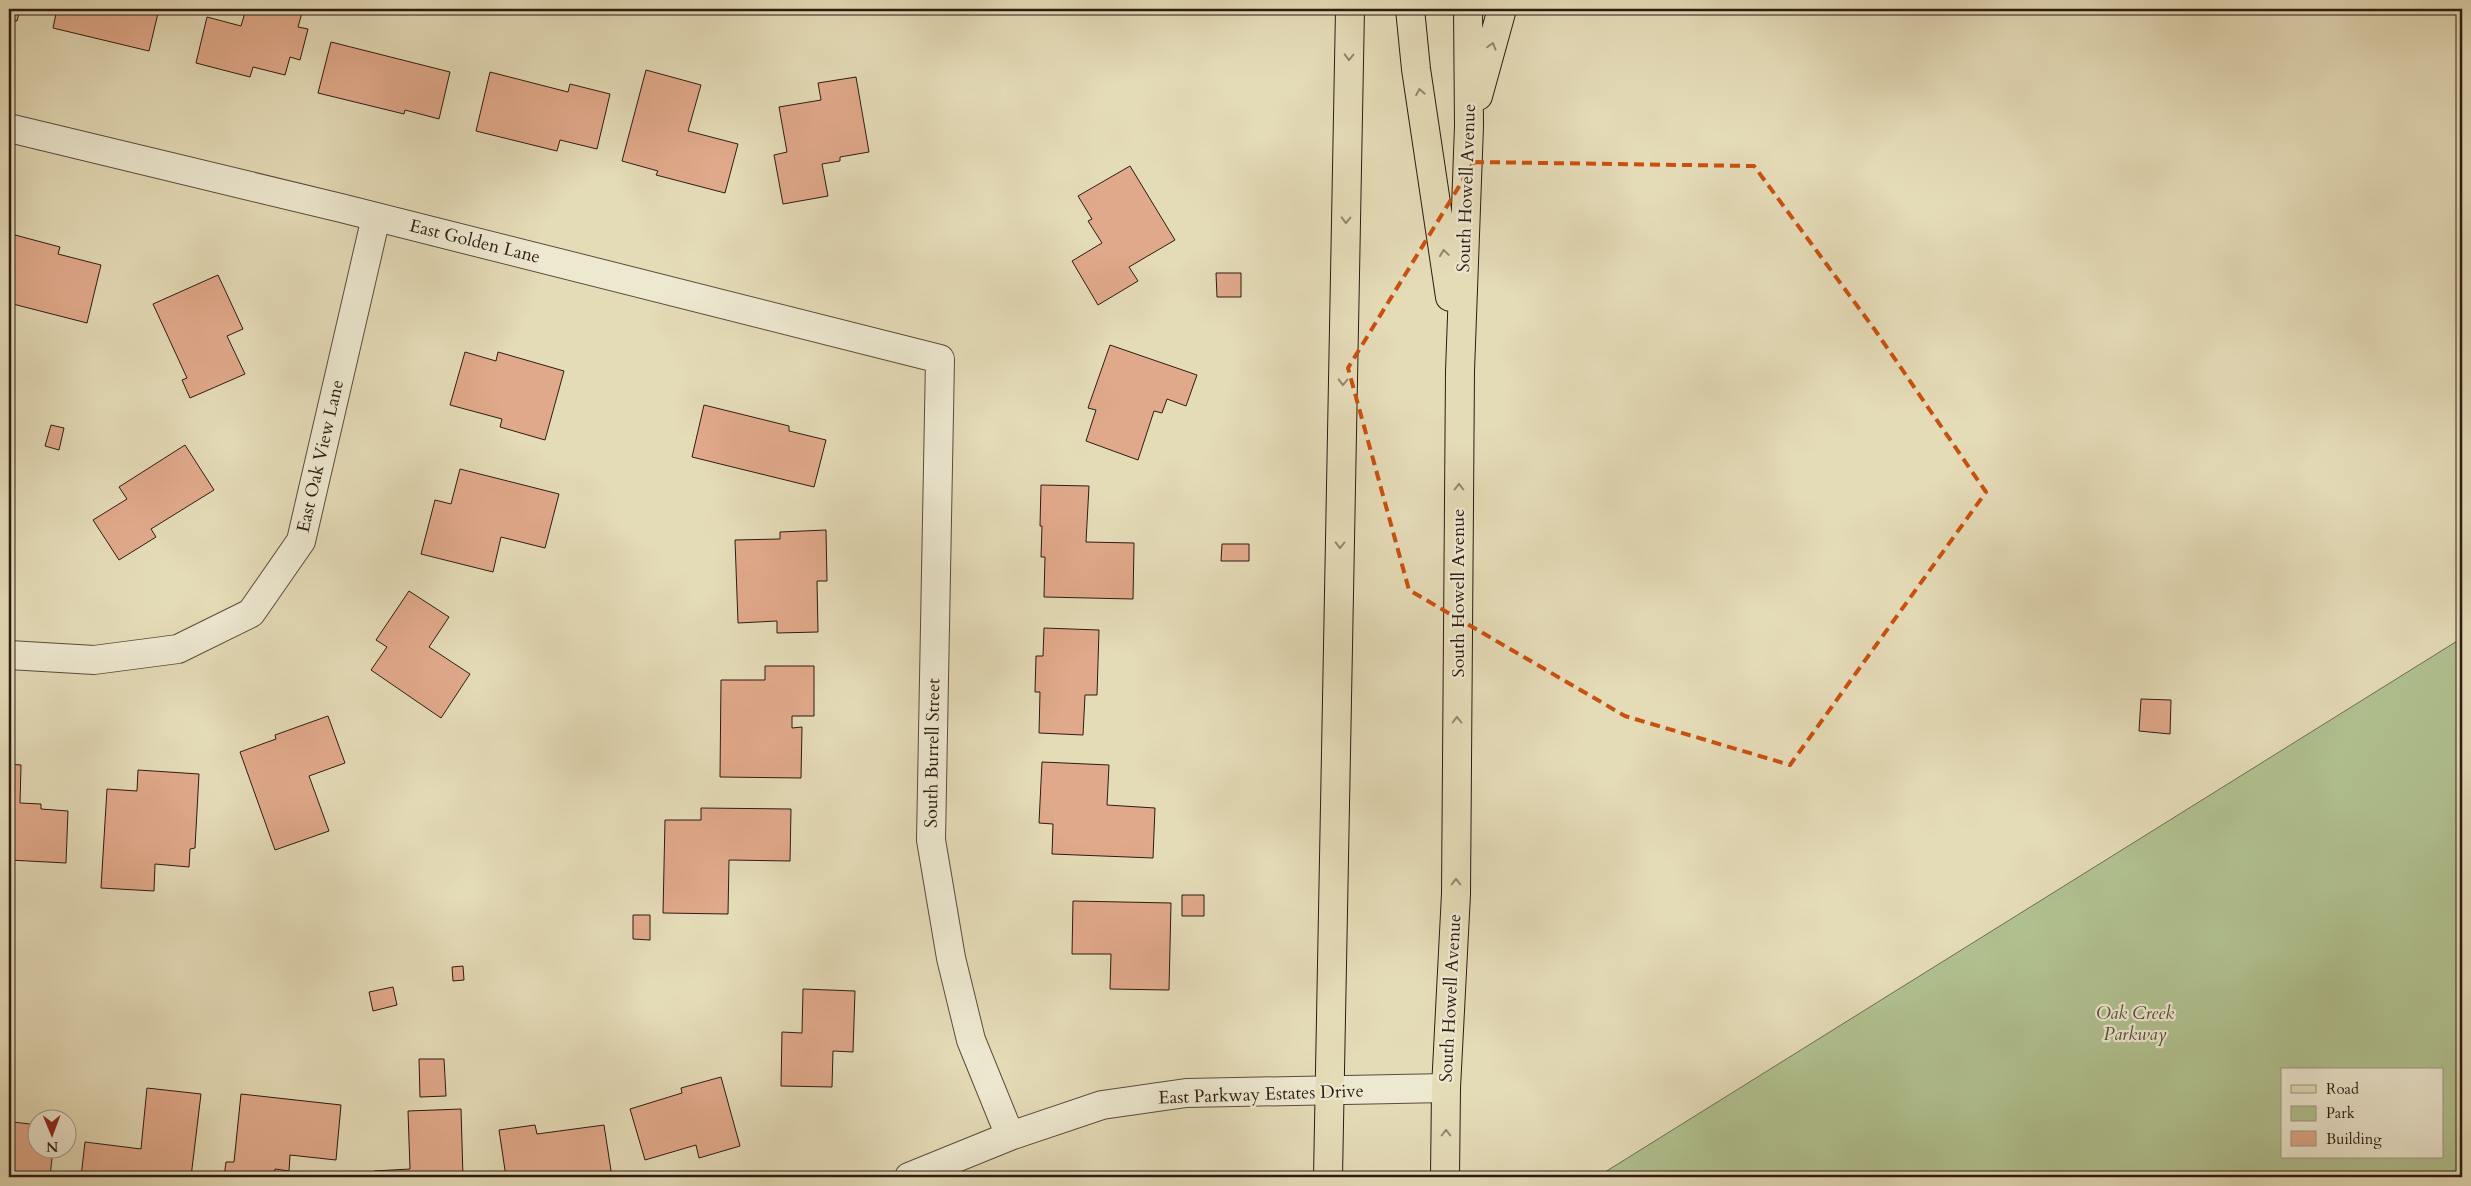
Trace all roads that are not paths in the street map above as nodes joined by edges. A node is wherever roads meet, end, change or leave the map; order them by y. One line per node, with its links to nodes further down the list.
1 (1350, 9): 12 (main road, one-way to 12)
2 (1410, 9): 9 (main road, one-way to 2)
3 (1468, 9): 5 (main road, South Howell Avenue)
4 (1502, 9): 5 (main road, one-way to 4)
5 (1469, 126): 9 (main road, South Howell Avenue)
6 (9, 128): 7 (street, East Golden Lane)
7 (376, 217): 8 (street, East Golden Lane); 10 (street, East Oak View Lane)
8 (940, 358): 13 (street, South Burrell Street)
9 (1460, 371): 11 (main road, South Howell Avenue, one-way to 9)
10 (9, 655)
11 (1446, 1088): 12 (street, East Parkway Estates Drive); 16 (main road, South Howell Avenue, one-way to 11)
12 (1330, 1089): 13 (street, East Parkway Estates Drive); 15 (main road)
13 (1010, 1136): 14 (street, East Parkway Estates Drive)
14 (909, 1177)
15 (1328, 1177)
16 (1445, 1177)

